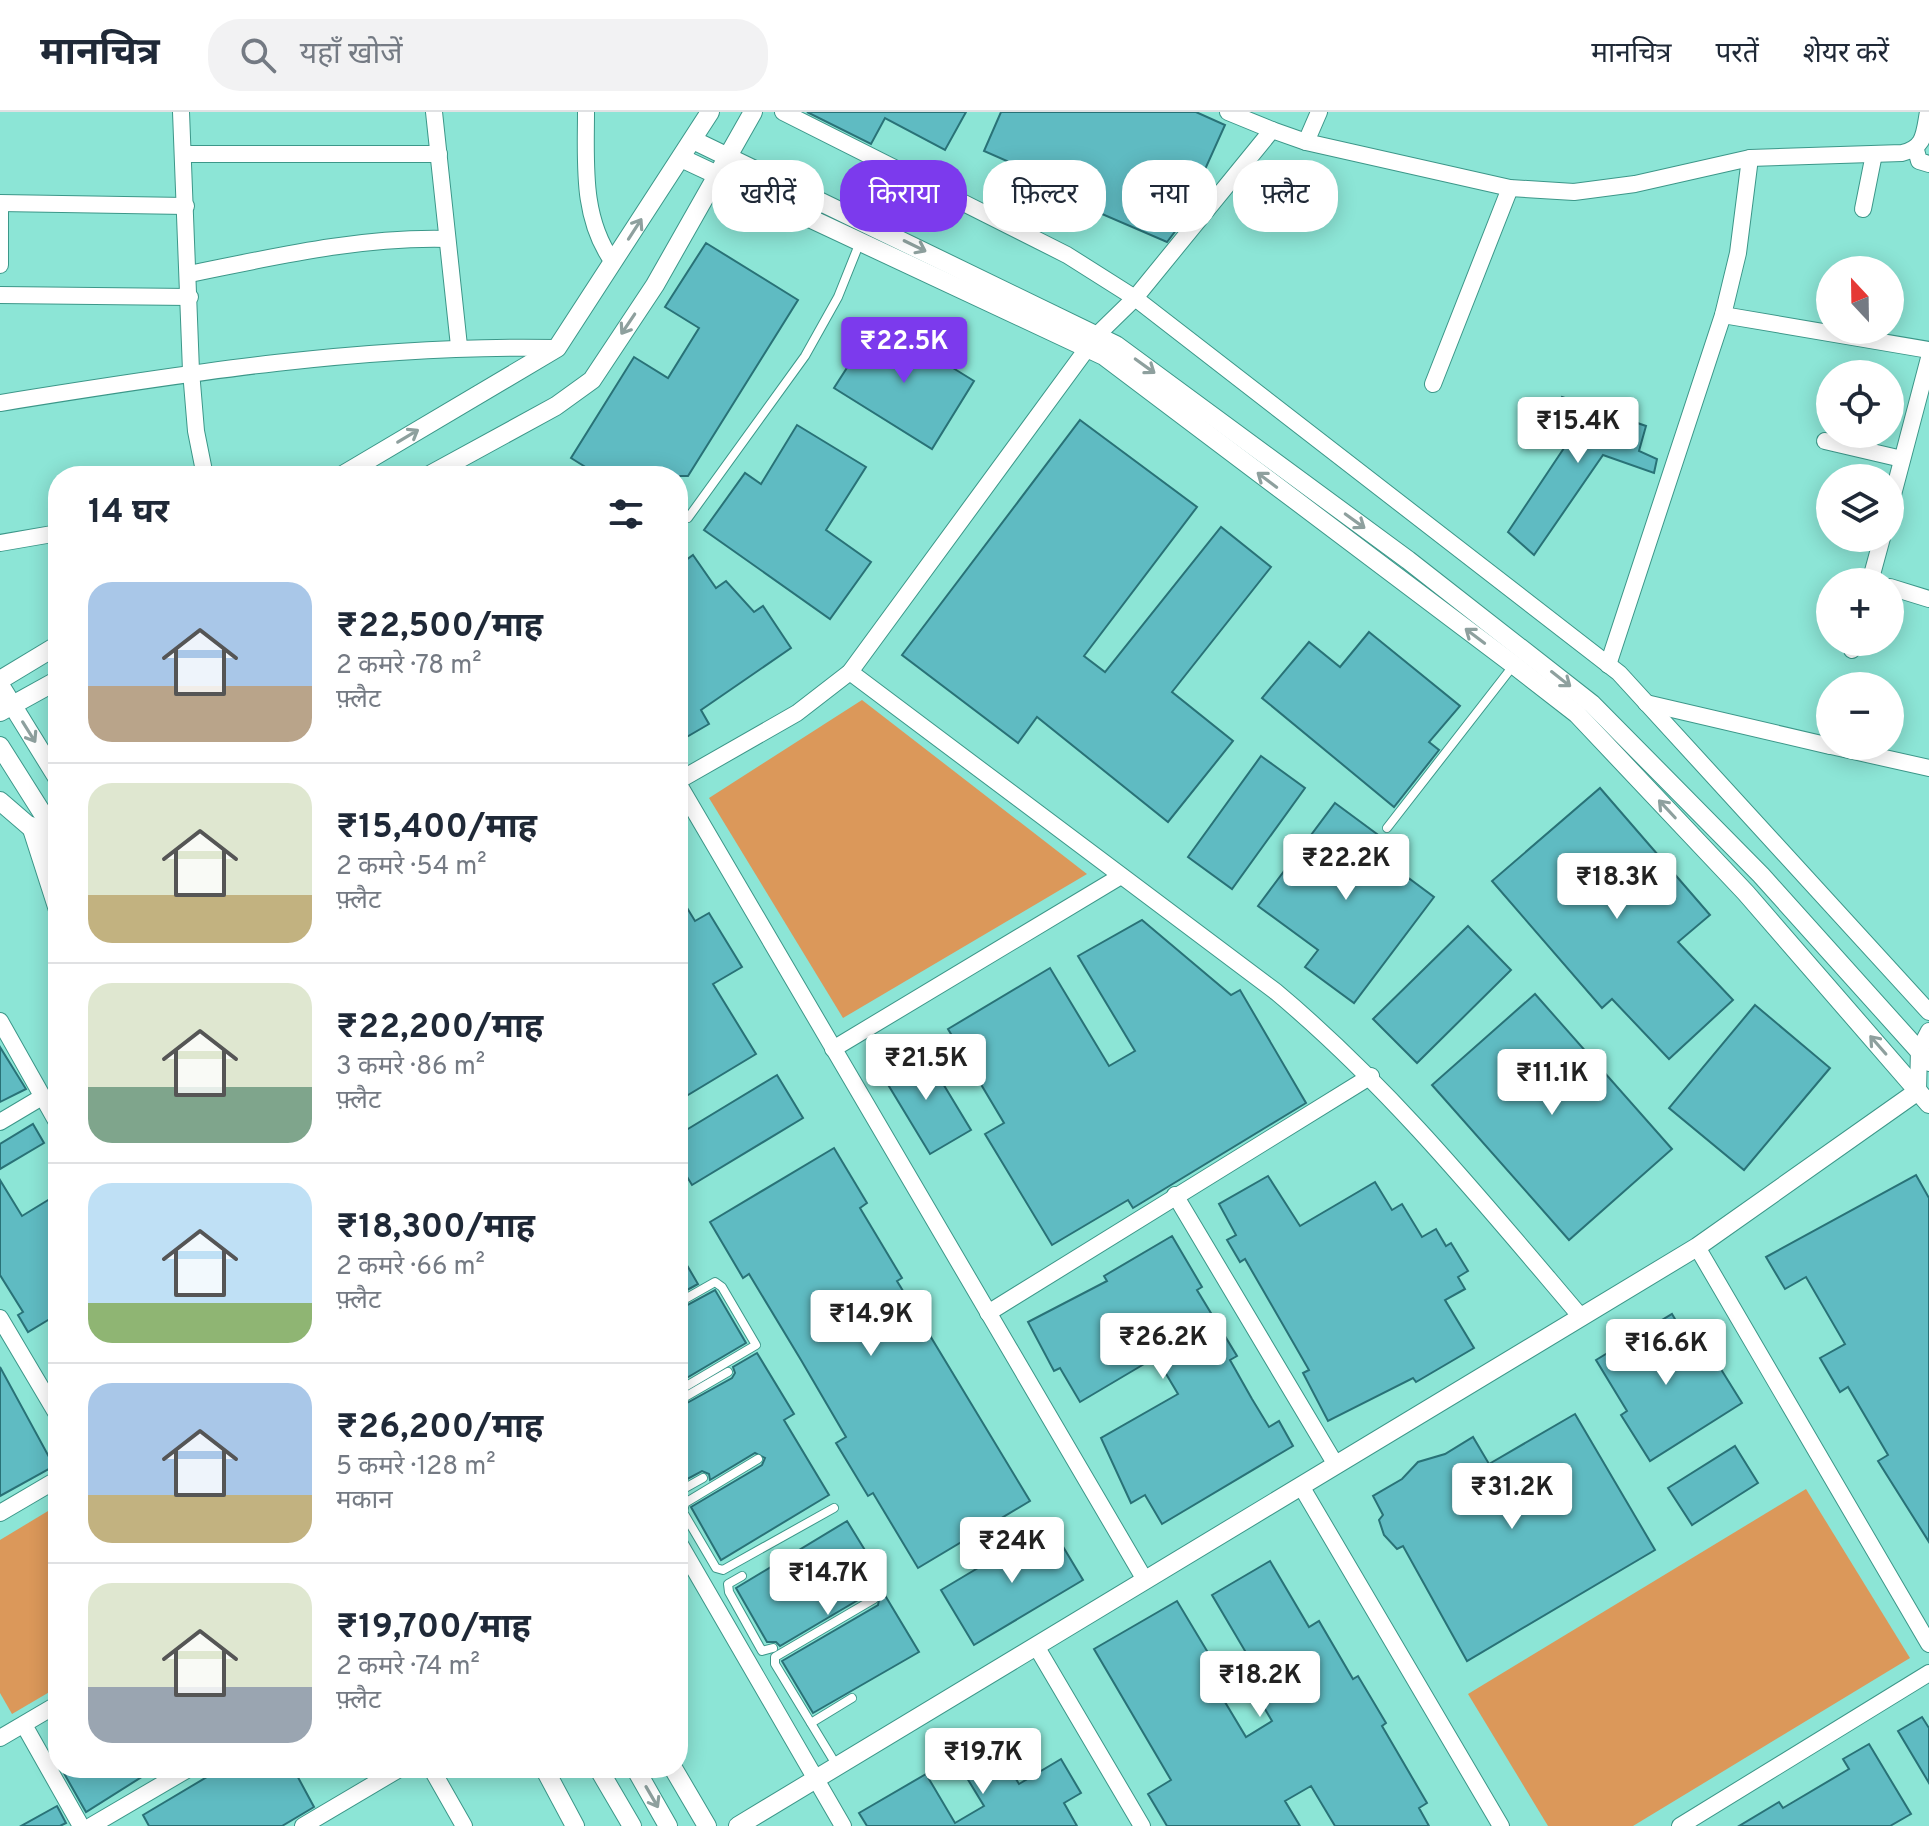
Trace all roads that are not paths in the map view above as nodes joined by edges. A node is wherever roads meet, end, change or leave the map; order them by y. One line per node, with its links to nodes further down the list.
1 (181, 112): 14 (street)
2 (434, 112): 15 (street)
3 (586, 112): 31 (street)
4 (710, 112): 11 (street)
5 (753, 112): 17 (street)
6 (783, 112): 36 (street)
7 (1228, 112): 10 (street)
8 (1319, 112): 12 (street)
9 (1928, 112): 13 (street)
10 (1272, 130): 12 (street); 36 (street)
11 (693, 140): 17 (street); 18 (street)
12 (1306, 142): 24 (street)
13 (1916, 150): 16 (street); 21 (street)
14 (183, 154): 15 (street); 26 (street)
15 (439, 154): 29 (street)
16 (1874, 154): 19 (street); 27 (street)
17 (729, 155): 20 (street); 38 (street, one-way to 38)
18 (681, 158): 22 (street); 31 (street, one-way to 18)
19 (1750, 158): 24 (street); 37 (street)
20 (726, 160)
21 (1929, 164)
22 (712, 172)
23 (712, 185): 51 (street, one-way to 51)
24 (1510, 188): 44 (street)
25 (0, 206): 26 (street); 32 (street)
26 (186, 206): 33 (street)
27 (1863, 209)
28 (824, 225): 30 (street)
29 (446, 239): 33 (street); 39 (street)
30 (860, 242): 38 (street); 52 (lane)
31 (613, 262): 40 (street)
32 (0, 265)
33 (189, 274): 35 (street)
34 (0, 295): 35 (street)
35 (190, 297): 43 (street)
36 (1135, 298): 38 (street); 59 (street)
37 (1723, 315): 41 (street); 59 (street)
38 (1092, 342): 58 (street, one-way to 38); 60 (street); 83 (street, one-way to 83)
39 (459, 346): 40 (street); 43 (street)
40 (557, 348): 50 (street, one-way to 40)
41 (1929, 350)
42 (1929, 358): 47 (street)
43 (191, 371): 45 (street); 49 (street)
44 (1433, 384)
45 (0, 403)
46 (1855, 448): 47 (street)
47 (1902, 459): 48 (street)
48 (1901, 464)
49 (203, 466)
50 (358, 466)
51 (446, 466)
52 (688, 518)
53 (48, 535): 54 (street)
54 (0, 543)
55 (1904, 591): 56 (street)
56 (1929, 599)
57 (48, 652): 61 (street)
58 (1514, 665): 75 (lane); 86 (street, one-way to 58)
59 (1608, 665): 63 (street)
60 (850, 672): 70 (street); 77 (street)
61 (0, 683): 64 (street)
62 (48, 686): 64 (street)
63 (1646, 703): 65 (street); 79 (street)
64 (6, 709): 68 (street, one-way to 68)
65 (1816, 743)
66 (0, 746): 73 (street)
67 (1893, 760): 69 (street)
68 (48, 766)
69 (1929, 768)
70 (688, 776)
71 (688, 799): 82 (street)
72 (0, 801): 74 (street)
73 (48, 822)
74 (31, 826): 76 (street); 78 (street)
75 (1387, 828)
76 (48, 842)
77 (1121, 876): 82 (street); 84 (street)
78 (48, 879)
79 (1929, 1012)
80 (0, 1021): 85 (street)
81 (1929, 1031): 83 (street)
82 (833, 1049): 92 (street)
83 (1924, 1056): 86 (street)
84 (1371, 1076): 89 (street); 93 (street)
85 (42, 1097): 87 (street); 88 (street)
86 (1924, 1097): 90 (street)
87 (48, 1107)
88 (0, 1122)
89 (1175, 1195): 92 (street); 100 (street)
90 (1697, 1247): 93 (street); 117 (street)
91 (688, 1297): 96 (lane)
92 (988, 1313): 113 (street)
93 (1581, 1317): 100 (street)
94 (0, 1318): 98 (street)
95 (728, 1372): 97 (lane)
96 (688, 1385)
97 (688, 1395)
98 (48, 1399)
99 (758, 1459): 105 (lane)
100 (1336, 1465): 104 (street)
101 (703, 1478): 103 (lane)
102 (48, 1485): 107 (street)
103 (688, 1486)
104 (1301, 1486): 113 (street); 150 (street)
105 (688, 1501)
106 (834, 1508): 110 (lane)
107 (0, 1513)
108 (688, 1524): 110 (lane)
109 (688, 1559): 112 (street)
110 (716, 1568): 112 (lane)
111 (742, 1576): 114 (lane)
112 (699, 1578): 116 (street)
113 (1145, 1580): 118 (street)
114 (729, 1592): 116 (lane); 120 (lane)
115 (874, 1599): 125 (lane)
116 (712, 1601): 121 (street)
117 (1929, 1644)
118 (1036, 1646): 128 (street); 149 (street)
119 (773, 1648): 120 (lane)
120 (762, 1651): 121 (lane)
121 (746, 1660): 138 (street)
122 (1929, 1673): 151 (street)
123 (852, 1698): 125 (lane)
124 (48, 1710): 126 (street)
125 (811, 1723): 128 (lane)
126 (24, 1725): 127 (street); 129 (street)
127 (0, 1738)
128 (837, 1766): 138 (street)
129 (48, 1768)
130 (54, 1778): 139 (street)
131 (173, 1778): 140 (street)
132 (384, 1778): 141 (street)
133 (437, 1778): 142 (street)
134 (549, 1778): 143 (street)
135 (604, 1778): 144 (street)
136 (641, 1778): 145 (street, one-way to 145)
137 (679, 1778): 146 (street)
138 (815, 1779): 147 (street); 148 (street)
139 (81, 1826)
140 (91, 1826)
141 (303, 1826)
142 (464, 1826)
143 (575, 1826)
144 (632, 1826)
145 (668, 1826)
146 (707, 1826)
147 (738, 1826)
148 (843, 1826)
149 (1142, 1826)
150 (1501, 1826)
151 (1680, 1826)

